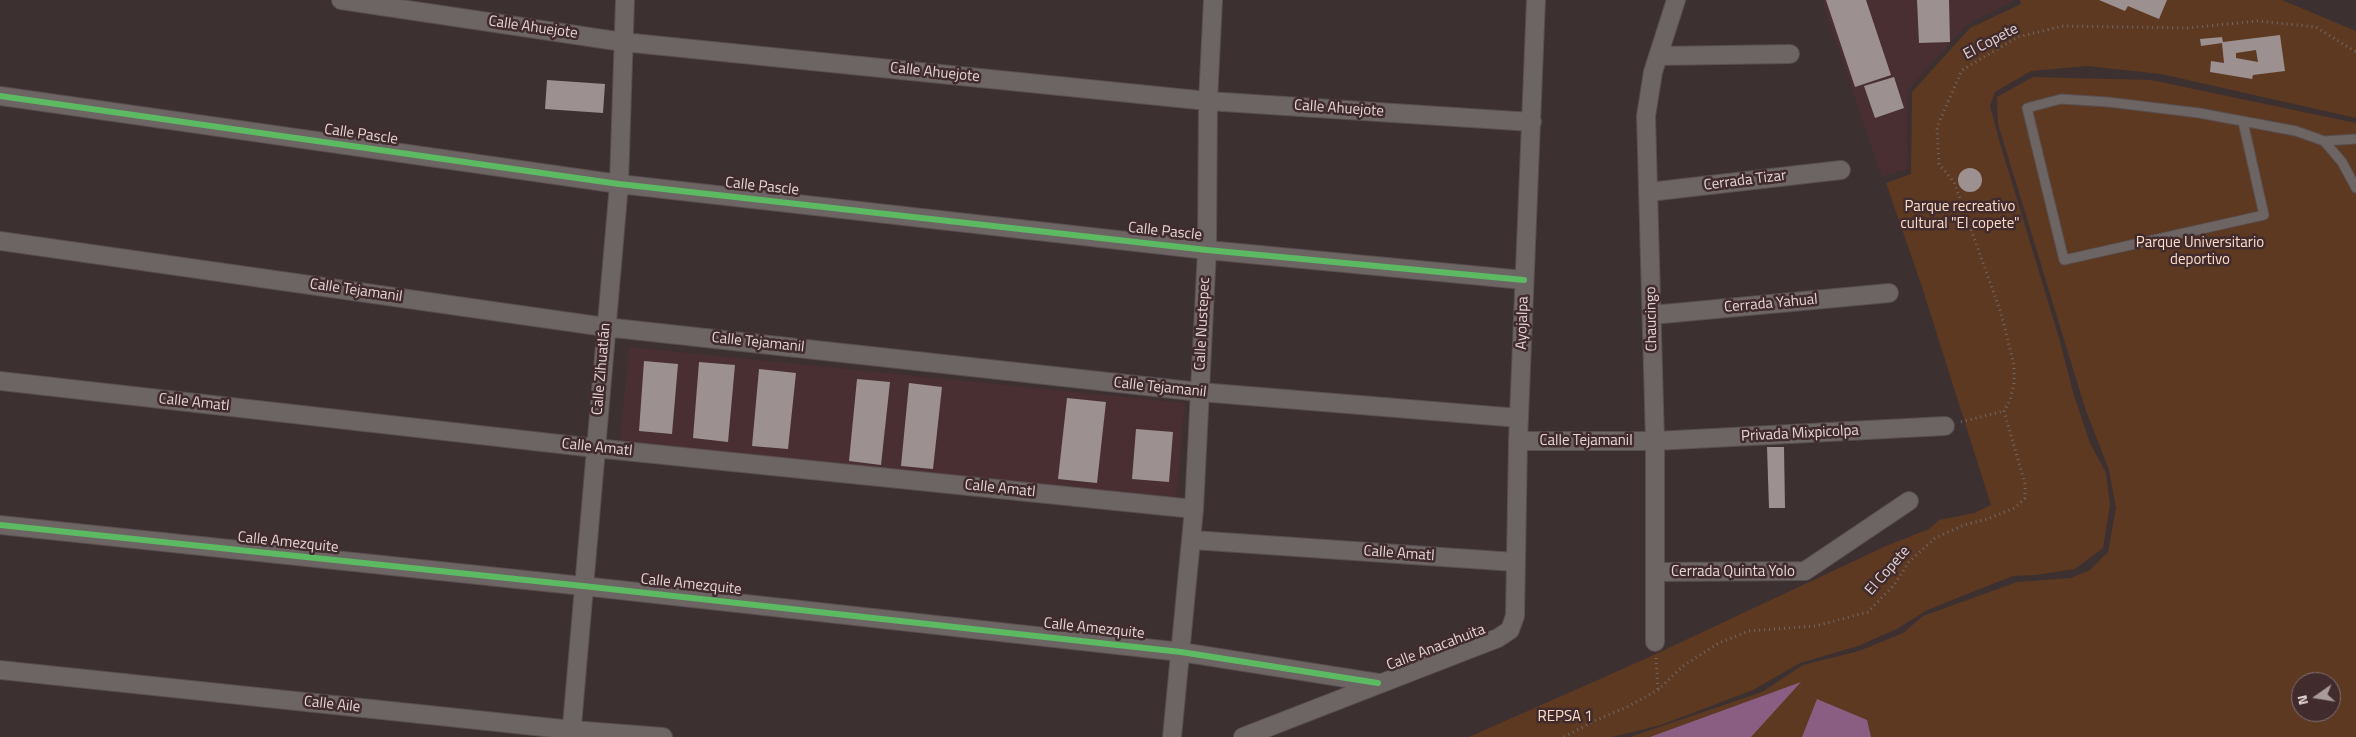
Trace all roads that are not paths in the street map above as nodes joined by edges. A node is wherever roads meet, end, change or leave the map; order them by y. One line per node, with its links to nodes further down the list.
1 (341, 0): 6 (street, Calle Ahuejote)
2 (625, 0): 6 (street, Calle Zihuatlán)
3 (1213, 0): 10 (street, Calle Nustepec)
4 (1536, 0): 11 (street, Ayojalpa)
5 (1676, 0): 8 (street, Chaucingo)
6 (623, 42): 10 (street, Calle Ahuejote); 16 (street, Calle Zihuatlán)
7 (1790, 54): 8 (street)
8 (1658, 56): 18 (street, Chaucingo)
9 (0, 96): 16 (street, Calle Pascle)
10 (1208, 101): 11 (street, Calle Ahuejote); 20 (street, Calle Nustepec)
11 (1532, 122): 21 (street, Ayojalpa)
12 (2243, 122): 12 (lane); 14 (lane)
13 (2356, 140): 14 (lane)
14 (2324, 141): 17 (lane)
15 (1841, 170): 18 (street, Cerrada Tizar)
16 (619, 184): 20 (street, Calle Pascle); 24 (street, Calle Zihuatlán)
17 (2356, 188)
18 (1649, 192): 23 (street, Chaucingo)
19 (0, 241): 24 (street, Calle Tejamanil)
20 (1207, 250): 21 (street, Calle Pascle); 26 (street, Calle Nustepec)
21 (1524, 280): 27 (street, Ayojalpa)
22 (1889, 293): 23 (street, Cerrada Yahual)
23 (1652, 315): 30 (street, Chaucingo)
24 (605, 327): 26 (street, Calle Tejamanil); 31 (street, Calle Zihuatlán)
25 (0, 381): 31 (street, Calle Amatl)
26 (1200, 392): 27 (street, Calle Tejamanil); 33 (street, Calle Nustepec)
27 (1519, 418): 29 (street, Ayojalpa)
28 (1945, 426): 30 (street, Privada Mixpicolpa)
29 (1518, 441): 30 (street, Calle Tejamanil); 36 (street, Ayojalpa)
30 (1655, 441): 37 (street, Chaucingo)
31 (595, 448): 33 (street, Calle Amatl); 38 (street, Calle Zihuatlán)
32 (1909, 501): 37 (street, Cerrada Quinta Yolo)
33 (1194, 509): 35 (street, Calle Nustepec)
34 (0, 525): 38 (street, Calle Amezquite)
35 (1193, 540): 36 (street, Calle Amatl); 41 (street, Calle Nustepec)
36 (1515, 562): 39 (street, Ayojalpa)
37 (1656, 572): 40 (street, Chaucingo)
38 (583, 586): 41 (street, Calle Amezquite); 44 (street, Calle Zihuatlán)
39 (1498, 638): 43 (street, Calle Anacahuita)
40 (1655, 642)
41 (1181, 652): 43 (street, Calle Amezquite); 46 (street, Calle Nustepec)
42 (0, 670): 44 (street, Calle Aile)
43 (1378, 683): 47 (street, Calle Anacahuita)
44 (572, 733): 45 (street, Calle Aile)
45 (663, 737)
46 (1172, 737)
47 (1244, 737)

